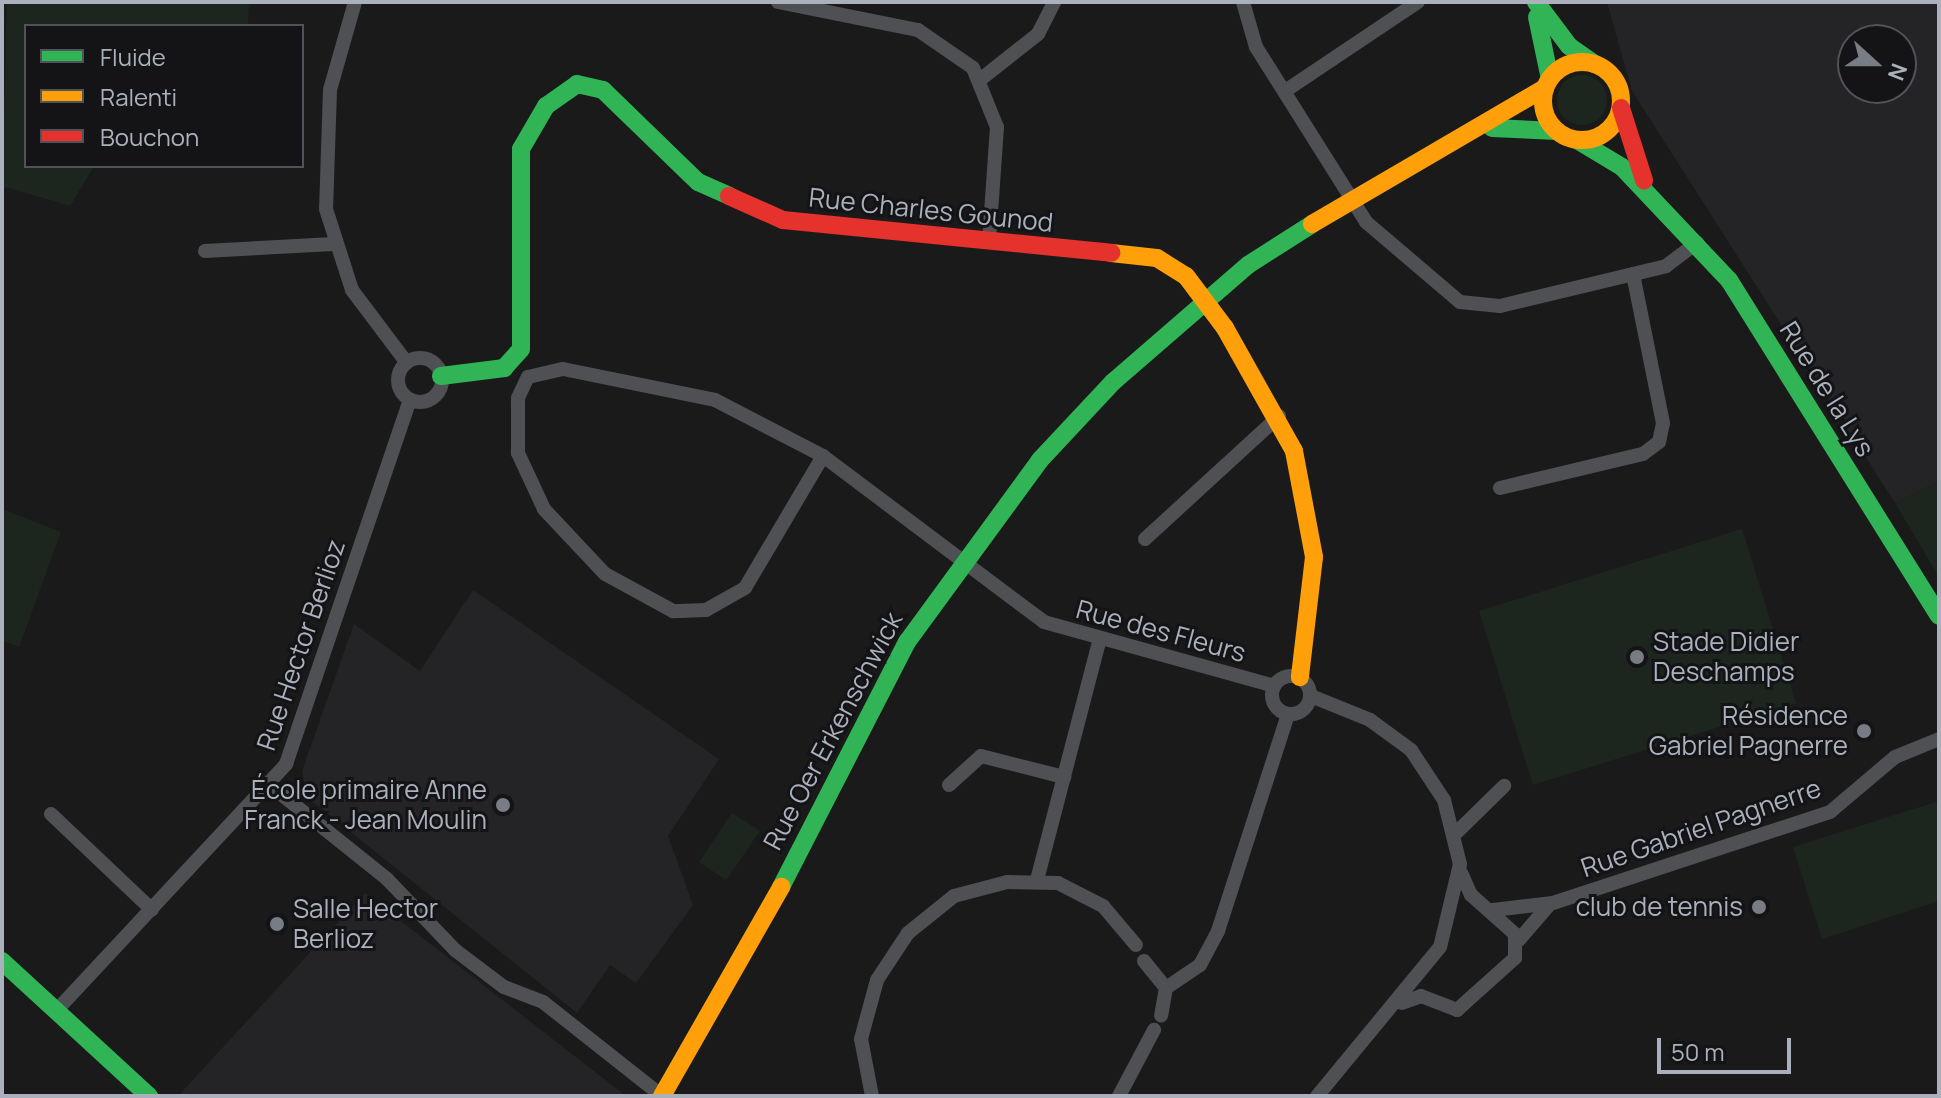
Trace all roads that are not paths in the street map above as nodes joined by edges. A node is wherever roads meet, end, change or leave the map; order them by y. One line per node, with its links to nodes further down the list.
1 (355, 2): 19 (street)
2 (778, 2): 8 (street)
3 (1054, 2): 8 (street)
4 (1243, 2): 10 (street)
5 (1418, 2): 10 (street)
6 (1535, 2): 7 (street); 9 (street)
7 (1595, 64): 9 (street); 11 (street)
8 (981, 79): 17 (street)
9 (1548, 83): 12 (street); 13 (street, Rue Oer Erkenschwick)
10 (1285, 91): 15 (street)
11 (1621, 104): 14 (street); 16 (street, Rue de la Lys)
12 (1557, 131): 13 (street, Rue Oer Erkenschwick); 14 (street)
13 (1469, 133): 15 (street, Rue Oer Erkenschwick)
14 (1577, 140): 16 (street, Rue de la Lys)
15 (1352, 197): 21 (street); 22 (street, Rue Oer Erkenschwick)
16 (1656, 200): 18 (street, Rue de la Lys)
17 (989, 241): 22 (street, Rue Charles Gounod); 24 (street, Rue Charles Gounod)
18 (1697, 243): 21 (street); 31 (street, Rue de la Lys)
19 (333, 244): 20 (street); 23 (street)
20 (205, 251)
21 (1633, 274): 28 (street)
22 (1205, 300): 26 (street, Rue Charles Gounod); 30 (street, Rue Oer Erkenschwick)
23 (407, 363): 24 (street); 25 (street)
24 (441, 376): 25 (street)
25 (410, 400): 40 (street, Rue Hector Berlioz)
26 (1279, 416): 29 (street); 33 (street, Rue Charles Gounod)
27 (823, 456): 27 (street); 30 (street)
28 (1500, 488)
29 (1145, 539)
30 (961, 560): 32 (street, Rue des Fleurs); 62 (street, Rue Oer Erkenschwick)
31 (1939, 616)
32 (1099, 642): 34 (street, Rue des Fleurs); 38 (street)
33 (1300, 677): 34 (street); 35 (street)
34 (1274, 686): 36 (street)
35 (1311, 696): 36 (street); 43 (street)
36 (1288, 714): 55 (street)
37 (1939, 739): 46 (street, Rue Gabriel Pagnerre)
38 (1064, 777): 39 (street); 45 (street)
39 (949, 785)
40 (271, 786): 48 (street, Rue Hector Berlioz); 62 (street)
41 (1504, 786): 43 (street)
42 (51, 814): 48 (street)
43 (1455, 834): 44 (street)
44 (1460, 864): 47 (street); 49 (street)
45 (1037, 880): 51 (street); 63 (street)
46 (1553, 903): 47 (street, Rue Gabriel Pagnerre); 50 (street, Rue Gabriel Pagnerre)
47 (1489, 909): 49 (street); 50 (street)
48 (152, 910): 58 (street, Rue Hector Berlioz)
49 (1452, 917): 54 (street)
50 (1518, 941): 56 (street)
51 (1136, 945)
52 (2, 961): 58 (street)
53 (1144, 961): 55 (street)
54 (1426, 967): 56 (street); 57 (street)
55 (1166, 988): 59 (street)
56 (1437, 1004): 57 (street)
57 (1399, 1006): 65 (street)
58 (56, 1011): 61 (street)
59 (1161, 1016)
60 (1154, 1030): 64 (street)
61 (149, 1096)
62 (662, 1096)
63 (872, 1096)
64 (1119, 1096)
65 (1317, 1096)

